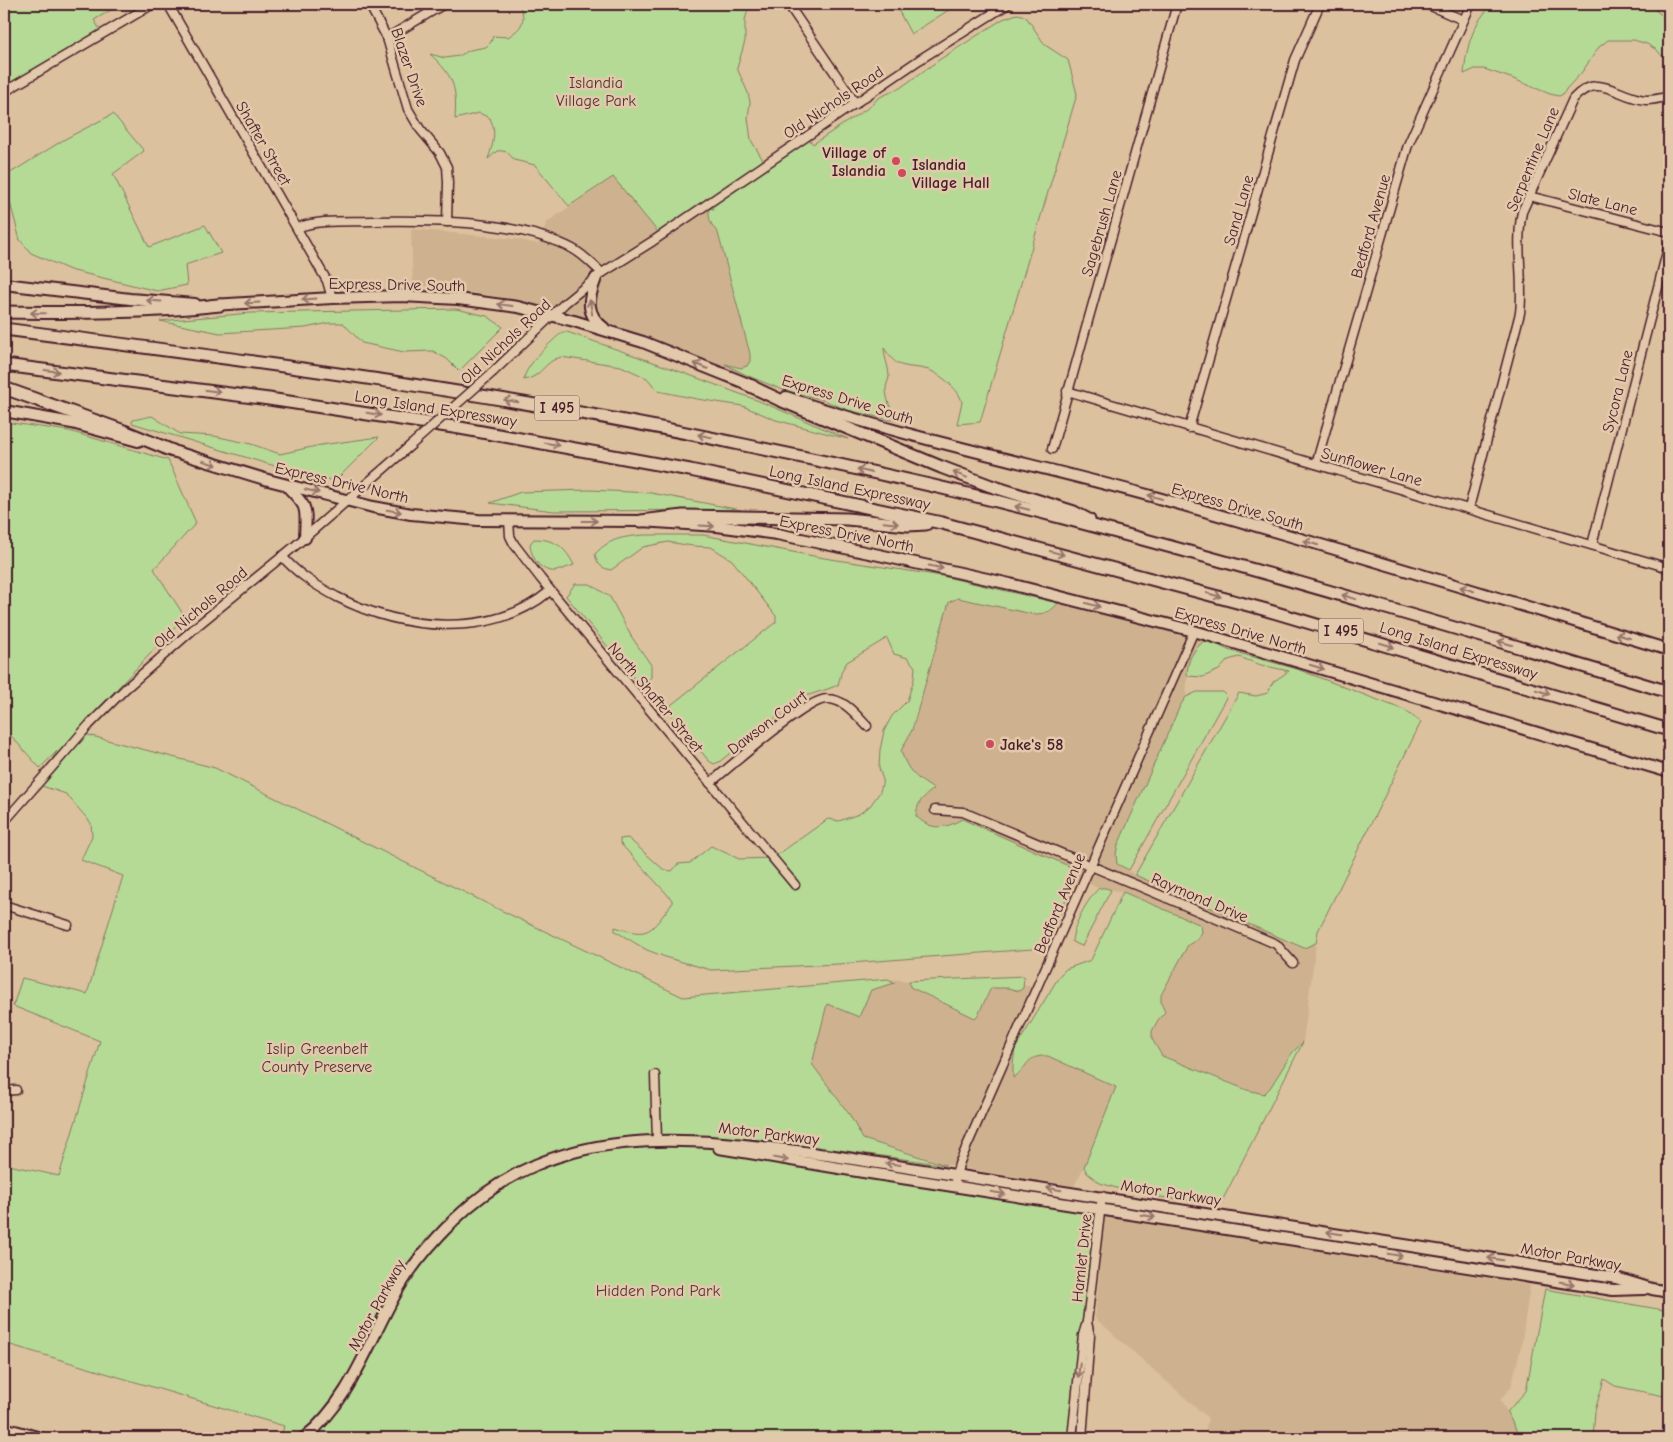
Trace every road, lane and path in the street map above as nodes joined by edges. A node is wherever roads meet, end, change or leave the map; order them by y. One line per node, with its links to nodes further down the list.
1 (153, 4): 13 (street)
2 (168, 4): 18 (street, Shafter Street)
3 (368, 4): 12 (street, Blazer Drive)
4 (444, 4): 12 (street)
5 (788, 4): 15 (street)
6 (1008, 4): 15 (street, Old Nichols Road)
7 (1177, 4): 32 (street, Sagebrush Lane)
8 (1320, 4): 34 (street, Sand Lane)
9 (1426, 4): 11 (street)
10 (1471, 4): 11 (street, Bedford Avenue)
11 (1463, 20): 37 (street, Bedford Avenue)
12 (388, 38): 17 (street, Blazer Drive)
13 (4, 92)
14 (1669, 96): 16 (street, Serpentine Lane)
15 (856, 104): 21 (street, Old Nichols Road)
16 (1529, 196): 19 (street, Slate Lane); 40 (street, Serpentine Lane)
17 (446, 222): 18 (street); 21 (street)
18 (297, 228): 23 (street, Shafter Street)
19 (1669, 232)
20 (1669, 244): 46 (street, Sycora Lane)
21 (599, 276): 26 (street, Old Nichols Road); 28 (main road, one-way to 21)
22 (4, 284): 24 (main road, Express Drive South, one-way to 22)
23 (332, 298): 24 (main road, Express Drive South, one-way to 24); 26 (main road, Express Drive South, one-way to 23)
24 (220, 305): 25 (highway, one-way to 25)
25 (4, 312)
26 (553, 315): 28 (main road, Express Drive South); 39 (street, Old Nichols Road, bridge)
27 (4, 329): 44 (highway, Long Island Expressway / I 495, one-way to 27)
28 (607, 330): 30 (main road, Express Drive South, one-way to 28)
29 (4, 365): 43 (highway, Long Island Expressway / I 495, one-way to 43)
30 (746, 384): 44 (highway, one-way to 30); 51 (main road, Express Drive South, one-way to 30)
31 (4, 388): 36 (highway)
32 (1067, 391): 34 (street, Sunflower Lane); 35 (street, Sagebrush Lane)
33 (4, 411): 36 (main road, Express Drive North)
34 (1189, 428): 37 (street, Sunflower Lane)
35 (1052, 449)
36 (173, 451): 38 (main road, Express Drive North, one-way to 38)
37 (1316, 464): 40 (street, Sunflower Lane)
38 (285, 485): 39 (main road, Express Drive North, one-way to 39); 45 (main road)
39 (347, 501): 41 (main road, Express Drive North, one-way to 41); 45 (street, Old Nichols Road)
40 (1469, 508): 46 (street, Sunflower Lane)
41 (509, 520): 42 (main road, Express Drive North, one-way to 42); 49 (street, North Shafter Street)
42 (641, 521): 43 (highway, one-way to 43); 50 (main road, Express Drive North, one-way to 50)
43 (942, 523): 54 (highway, Long Island Expressway / I 495, one-way to 54)
44 (1104, 529): 52 (highway, Long Island Expressway / I 495, one-way to 44)
45 (305, 538): 47 (street, Old Nichols Road)
46 (1592, 545): 48 (street, Sunflower Lane)
47 (282, 556): 49 (street); 58 (street, Old Nichols Road)
48 (1669, 568)
49 (550, 591): 56 (street, North Shafter Street)
50 (1194, 632): 55 (main road, Express Drive North, one-way to 55); 59 (street, Bedford Avenue)
51 (1669, 650)
52 (1669, 692)
53 (867, 726): 56 (street, Dawson Court)
54 (1669, 730)
55 (1669, 772)
56 (710, 783): 60 (street, North Shafter Street)
57 (935, 810): 59 (street, Raymond Drive)
58 (4, 822)
59 (1090, 865): 63 (street, Raymond Drive); 69 (street, Bedford Avenue)
60 (794, 885)
61 (4, 905): 62 (street)
62 (68, 925)
63 (1293, 963)
64 (656, 1075): 67 (street)
65 (16, 1090): 66 (street)
66 (4, 1091)
67 (657, 1140): 68 (main road, Motor Parkway); 78 (main road, Motor Parkway)
68 (682, 1140): 69 (main road, Motor Parkway, one-way to 68); 70 (main road, Motor Parkway, one-way to 70)
69 (956, 1174): 70 (street, Bedford Avenue); 71 (main road, Motor Parkway, one-way to 69)
70 (954, 1186): 72 (main road, Motor Parkway, one-way to 72)
71 (1102, 1196): 72 (street, Hamlet Drive); 73 (main road, Motor Parkway, one-way to 71)
72 (1100, 1209): 73 (main road, Motor Parkway, one-way to 73); 75 (street, Hamlet Drive)
73 (1652, 1289): 74 (main road, Motor Parkway)
74 (1669, 1292)
75 (1087, 1322): 79 (street, Hamlet Drive, one-way to 79); 80 (street, Hamlet Drive)
76 (4, 1428): 77 (main road)
77 (41, 1438)
78 (304, 1438)
79 (1072, 1438)
80 (1082, 1438)

